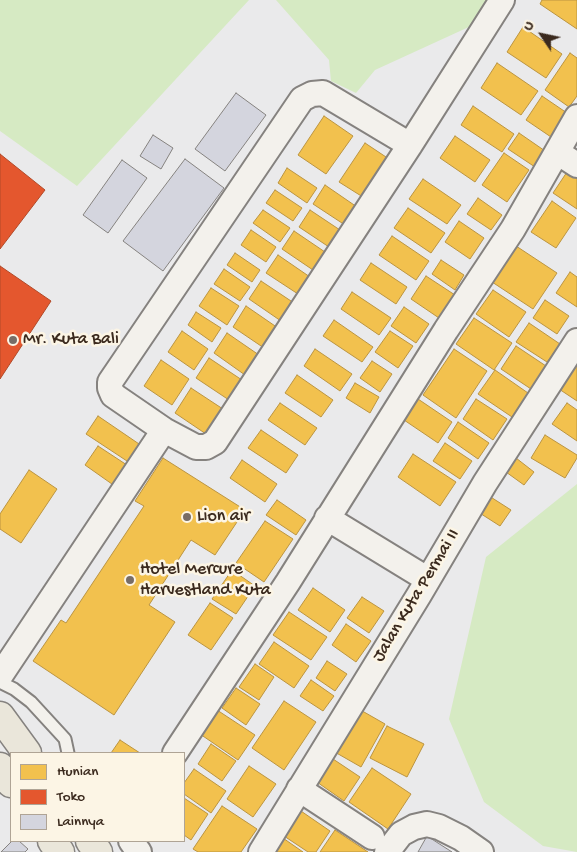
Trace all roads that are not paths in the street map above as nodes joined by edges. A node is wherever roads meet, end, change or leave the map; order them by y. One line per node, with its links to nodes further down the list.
1 (502, 0): 3 (street)
2 (577, 117): 4 (street)
3 (410, 146): 7 (street); 7 (street)
4 (557, 152): 5 (street); 8 (street)
5 (577, 166)
6 (577, 341): 9 (street, Jalan Kuta Permai II)
7 (164, 430): 10 (street)
8 (327, 518): 9 (street); 15 (street)
9 (428, 580): 18 (street, Jalan Kuta Permai II)
10 (0, 676)
11 (0, 682): 14 (lane)
12 (0, 716): 13 (highway)
13 (26, 752)
14 (68, 752)
15 (177, 752)
16 (0, 767): 17 (highway)
17 (10, 782)
18 (299, 789): 19 (street); 20 (street, Jalan Kuta Permai II)
19 (379, 844): 21 (street)
20 (261, 852)
21 (480, 852)

